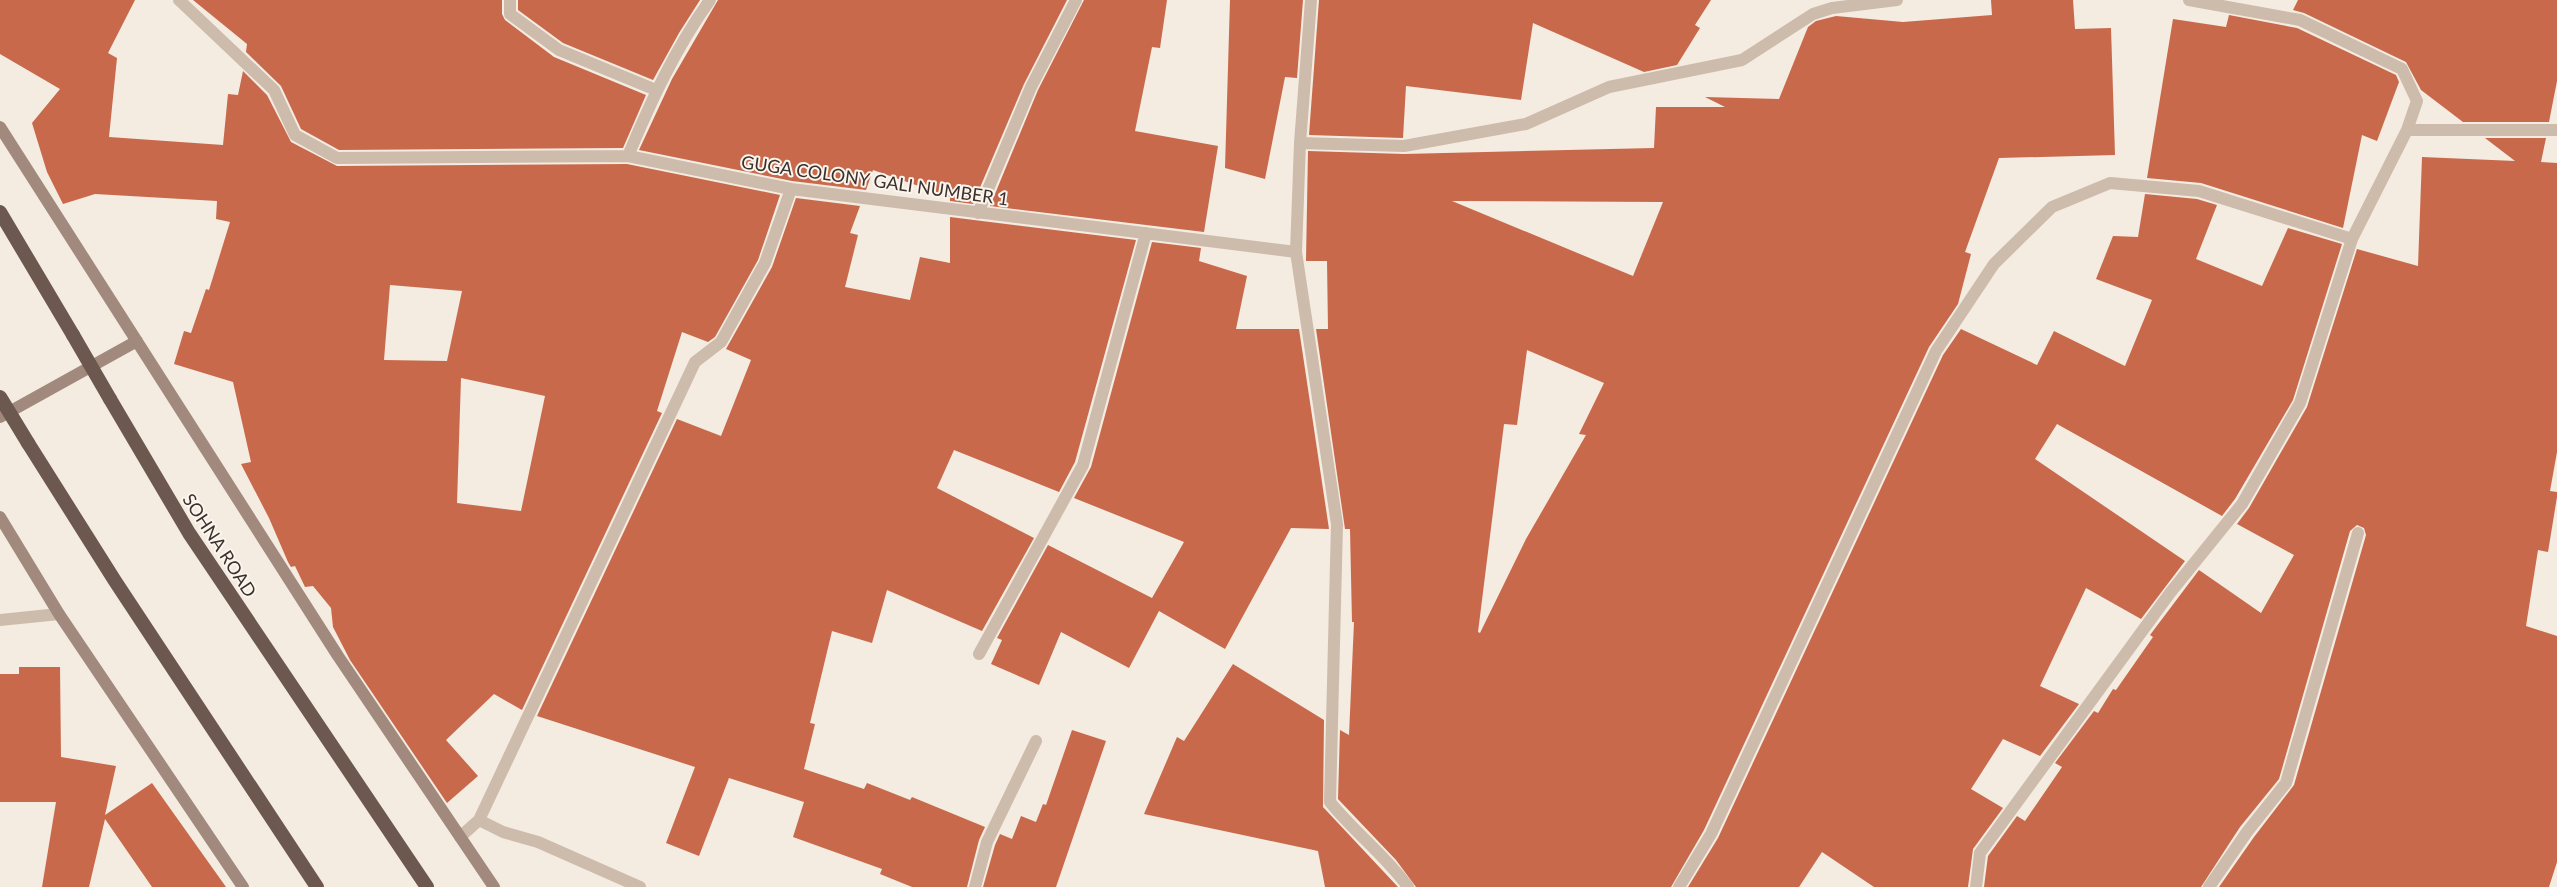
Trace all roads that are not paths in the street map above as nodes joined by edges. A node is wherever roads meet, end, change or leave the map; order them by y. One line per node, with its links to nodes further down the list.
1 (179, 0): 13 (street, GUGA COLONY GALI NUMBER 1)
2 (510, 0): 8 (street)
3 (710, 0): 8 (street)
4 (1076, 0): 16 (street)
5 (1311, 0): 12 (street)
6 (1898, 0): 12 (street)
7 (2189, 0): 10 (street)
8 (656, 90): 13 (street)
9 (0, 127): 20 (main road)
10 (2407, 130): 11 (street); 18 (street)
11 (2557, 130)
12 (1300, 143): 19 (street)
13 (628, 156): 14 (street, GUGA COLONY GALI NUMBER 1)
14 (791, 190): 16 (street, GUGA COLONY GALI NUMBER 1); 29 (street)
15 (0, 212): 33 (highway, SOHNA ROAD, bridge)
16 (978, 213): 17 (street, GUGA COLONY GALI NUMBER 1)
17 (1146, 233): 19 (street, GUGA COLONY GALI NUMBER 1); 27 (street)
18 (2352, 239): 38 (street); 39 (street)
19 (1296, 252): 37 (street)
20 (137, 342): 22 (main road); 30 (main road)
21 (0, 397): 32 (highway, bridge)
22 (0, 418)
23 (0, 517): 25 (main road)
24 (2358, 533): 40 (street)
25 (59, 614): 26 (street); 31 (main road)
26 (0, 620)
27 (980, 654)
28 (1036, 741): 36 (street)
29 (479, 820): 30 (street); 35 (street)
30 (460, 837): 34 (main road)
31 (242, 887)
32 (317, 887)
33 (426, 887)
34 (494, 887)
35 (640, 887)
36 (975, 887)
37 (1408, 887)
38 (1678, 887)
39 (1976, 887)
40 (2209, 887)

